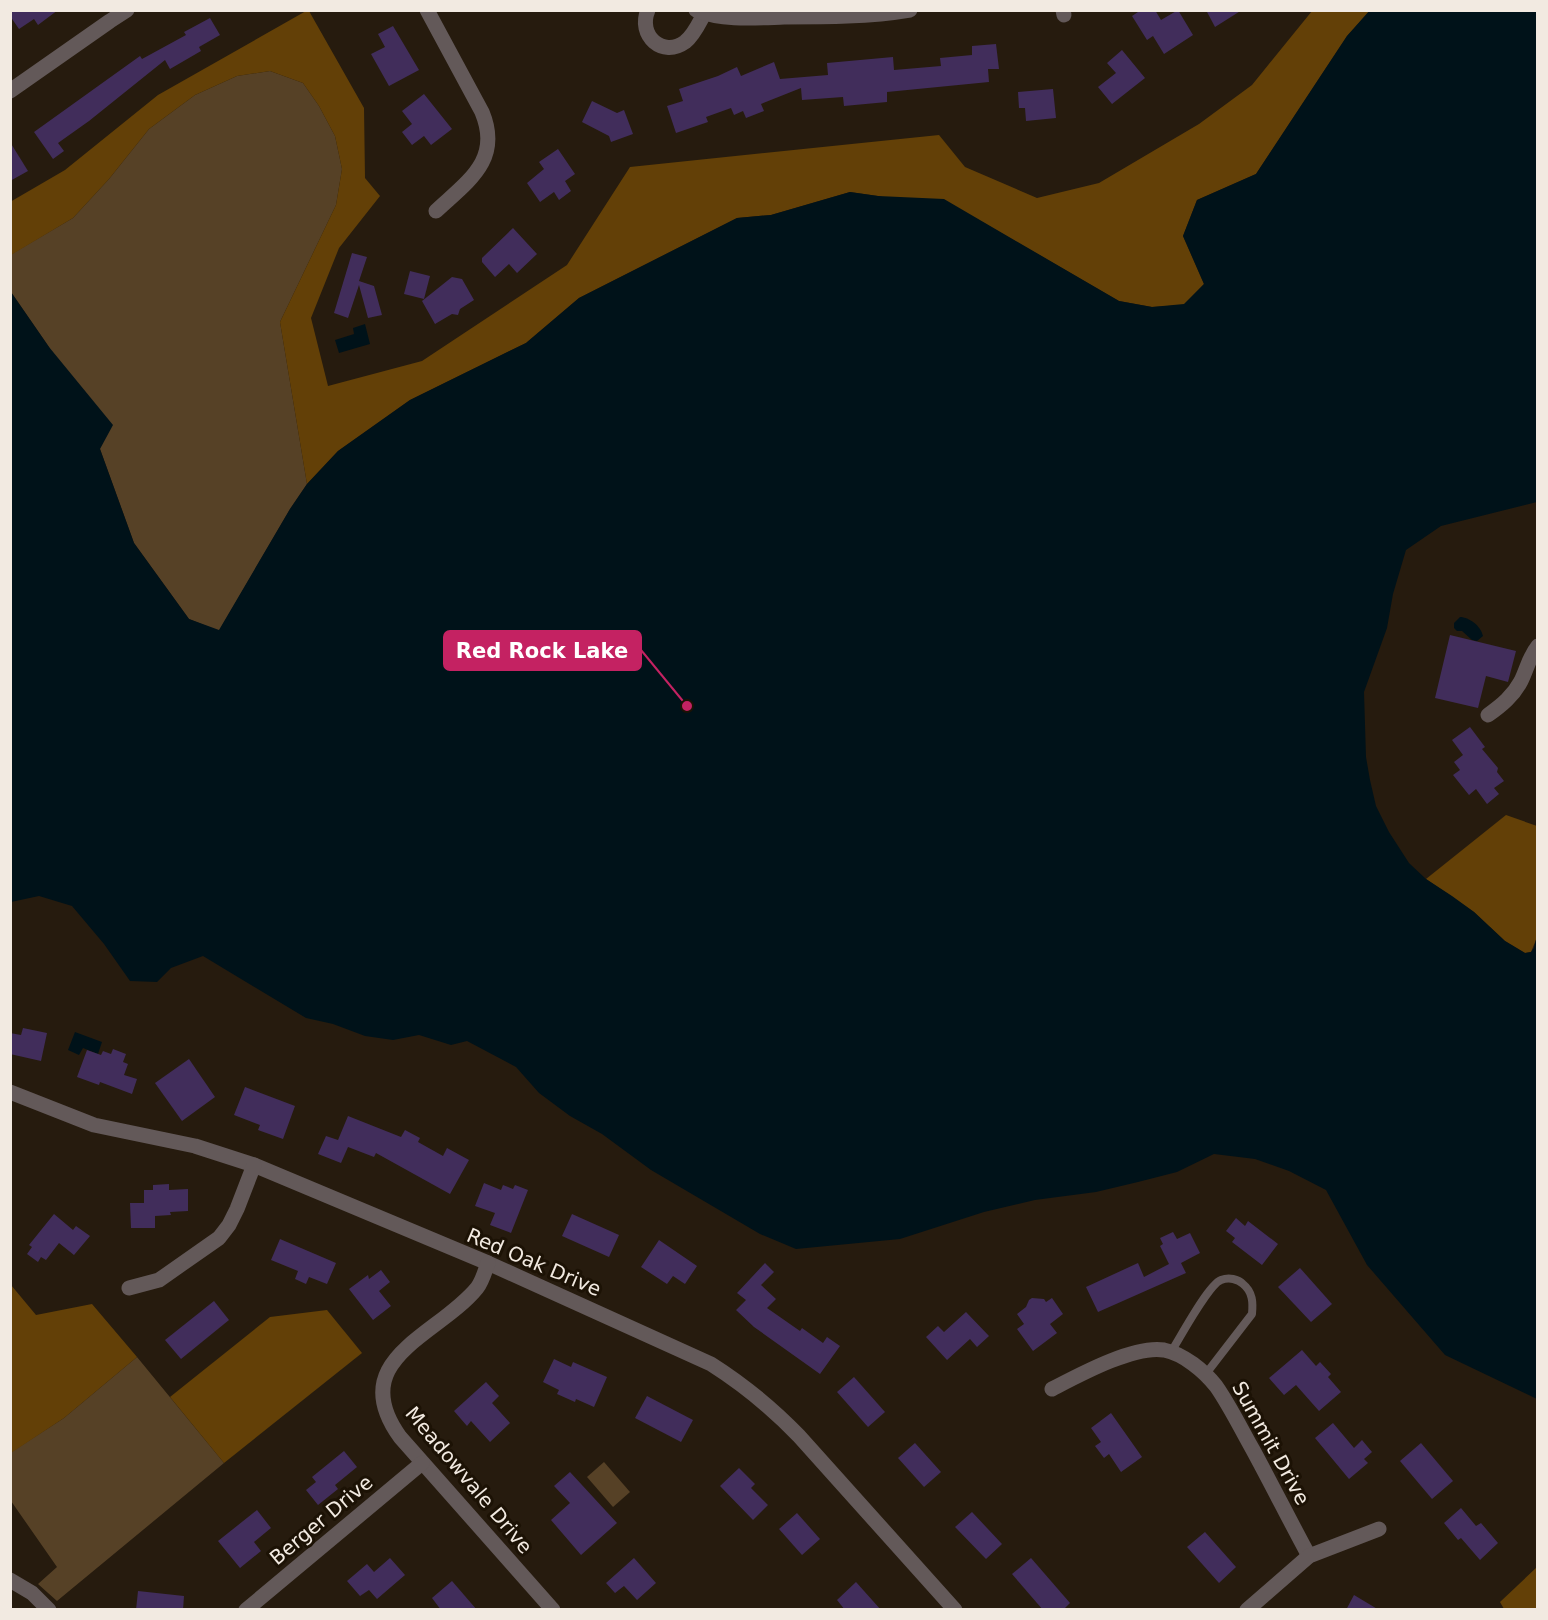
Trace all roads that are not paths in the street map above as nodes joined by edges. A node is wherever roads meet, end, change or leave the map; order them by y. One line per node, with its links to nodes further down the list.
1 (127, 10): 6 (street)
2 (427, 10): 8 (street)
3 (648, 10): 5 (street)
4 (910, 10): 5 (street)
5 (700, 12)
6 (106, 16): 7 (street)
7 (10, 91)
8 (436, 212)
9 (1538, 646): 10 (street)
10 (1488, 715)
11 (10, 1092): 12 (street, Red Oak Drive)
12 (254, 1165): 13 (street, Red Oak Drive); 14 (street)
13 (488, 1263): 18 (street, Meadowvale Drive); 25 (street, Red Oak Drive)
14 (129, 1288)
15 (1171, 1352): 16 (street, Summit Drive); 16 (lane); 17 (street)
16 (1205, 1375): 20 (street, Summit Drive)
17 (1052, 1389)
18 (422, 1463): 23 (street, Berger Drive); 24 (street, Meadowvale Drive)
19 (1379, 1529): 20 (street)
20 (1309, 1556): 26 (street)
21 (10, 1580): 22 (street)
22 (49, 1610)
23 (246, 1610)
24 (554, 1610)
25 (955, 1610)
26 (1247, 1610)

